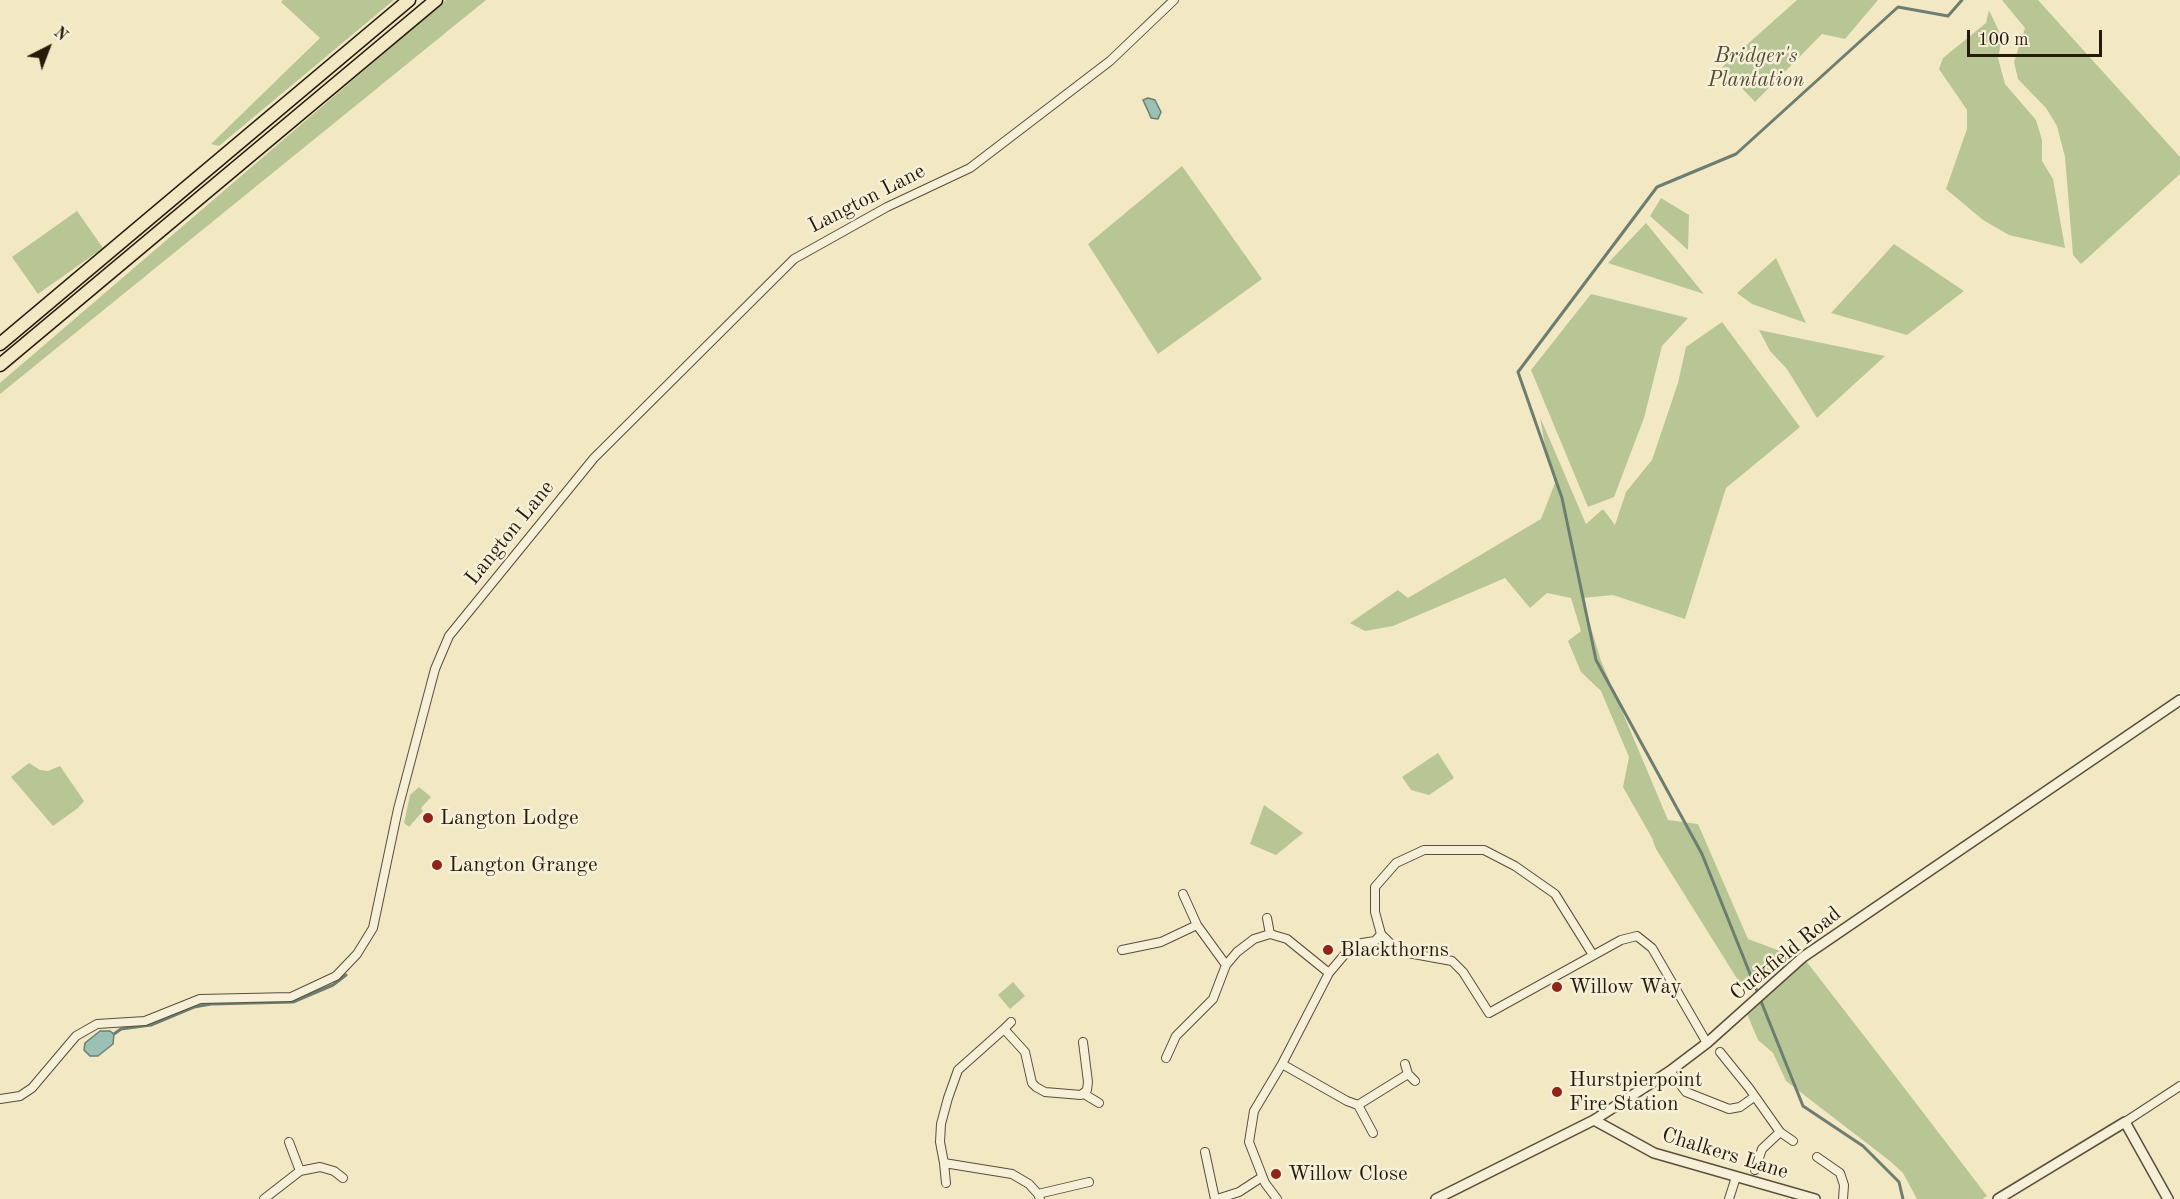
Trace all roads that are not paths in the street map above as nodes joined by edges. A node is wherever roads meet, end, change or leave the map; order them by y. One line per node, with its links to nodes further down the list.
1 (409, 0): 4 (highway)
2 (436, 0): 5 (highway)
3 (1174, 0): 30 (street, Langton Lane)
4 (0, 344)
5 (0, 365)
6 (2180, 700): 18 (street, Cuckfield Road)
7 (1183, 894): 9 (street)
8 (1267, 918): 10 (street)
9 (1197, 925): 12 (street); 14 (street)
10 (1270, 934): 14 (street); 15 (street)
11 (1381, 934): 13 (street); 13 (street); 15 (street)
12 (1122, 950)
13 (1593, 955): 18 (street)
14 (1226, 965): 21 (street)
15 (1329, 973): 22 (street)
16 (1011, 1022): 17 (street)
17 (1004, 1029): 28 (street); 41 (street)
18 (1707, 1043): 24 (street, Cuckfield Road)
19 (1080, 1046): 28 (street)
20 (1720, 1052): 29 (street)
21 (1166, 1058)
22 (1282, 1064): 32 (street); 44 (street)
23 (1405, 1064): 25 (street)
24 (1670, 1071): 29 (street); 33 (street, Cuckfield Road)
25 (1408, 1074): 26 (street); 32 (street)
26 (1415, 1081)
27 (2180, 1086): 34 (street)
28 (1084, 1094): 31 (street)
29 (1754, 1097): 35 (street)
30 (0, 1100)
31 (1099, 1103)
32 (1358, 1105): 36 (street)
33 (1594, 1120): 45 (street, Chalkers Lane); 53 (street, Cuckfield Road)
34 (2125, 1122): 57 (street); 58 (street)
35 (1780, 1132): 37 (street); 42 (street)
36 (1372, 1133)
37 (1793, 1141)
38 (289, 1142): 43 (street)
39 (1205, 1152): 51 (street)
40 (1817, 1158): 56 (street)
41 (944, 1163): 48 (street); 49 (street)
42 (1755, 1170)
43 (300, 1171): 46 (street); 50 (street)
44 (1262, 1177): 51 (street); 52 (street)
45 (1736, 1177): 54 (street); 55 (street, Chalkers Lane)
46 (344, 1178)
47 (1089, 1182): 49 (street)
48 (946, 1183)
49 (1039, 1197)
50 (264, 1199)
51 (1216, 1199)
52 (1277, 1199)
53 (1436, 1199)
54 (1729, 1199)
55 (1815, 1199)
56 (1843, 1199)
57 (1998, 1199)
58 (2168, 1199)

